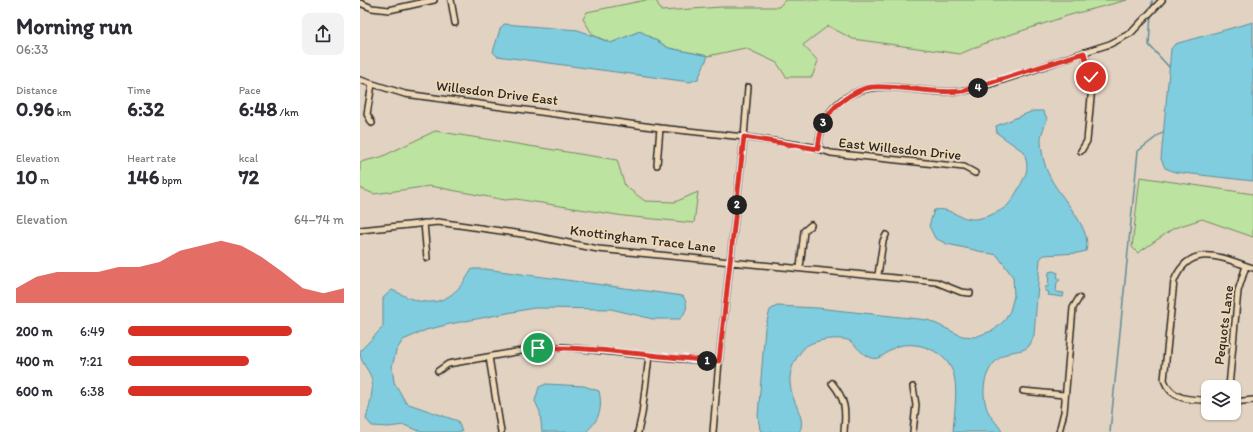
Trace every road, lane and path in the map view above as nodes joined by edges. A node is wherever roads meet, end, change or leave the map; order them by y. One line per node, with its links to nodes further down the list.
1 (434, 0): 4 (street)
2 (451, 0): 5 (street)
3 (1162, 0): 6 (street)
4 (360, 3)
5 (455, 23)
6 (1084, 53): 14 (street); 15 (street)
7 (360, 80): 8 (street, Willesdon Drive East)
8 (372, 84): 10 (street); 11 (street, Willesdon Drive East)
9 (748, 87): 13 (street)
10 (372, 123)
11 (632, 124): 12 (street, East Willesdon Drive)
12 (660, 128): 13 (street, East Willesdon Drive); 16 (street)
13 (744, 137): 14 (street, East Willesdon Drive); 23 (street)
14 (818, 149): 17 (street, East Willesdon Drive)
15 (1081, 151)
16 (657, 165)
17 (975, 173)
18 (424, 223): 20 (street, Knottingham Trace Lane); 22 (street); 23 (street, Knottingham Trace Lane)
19 (811, 225): 25 (street)
20 (360, 230)
21 (886, 235): 27 (street)
22 (427, 258)
23 (731, 261): 25 (street, Knottingham Trace Lane); 32 (street)
24 (1246, 266): 26 (street); 34 (street, Pequots Lane); 39 (street)
25 (800, 268): 27 (street, Knottingham Trace Lane)
26 (1253, 268)
27 (878, 275): 28 (street, Knottingham Trace Lane)
28 (970, 293)
29 (1079, 298): 38 (street)
30 (649, 356): 31 (street); 32 (street); 43 (street)
31 (489, 357): 33 (street); 42 (street)
32 (719, 361): 44 (street)
33 (438, 371)
34 (1230, 380)
35 (832, 382): 45 (street)
36 (912, 387): 46 (street)
37 (1023, 391): 38 (street)
38 (1064, 395): 47 (street)
39 (1201, 400)
40 (1253, 400): 41 (street)
41 (1241, 401)
42 (501, 432)
43 (638, 432)
44 (713, 432)
45 (844, 432)
46 (913, 432)
47 (1059, 432)

